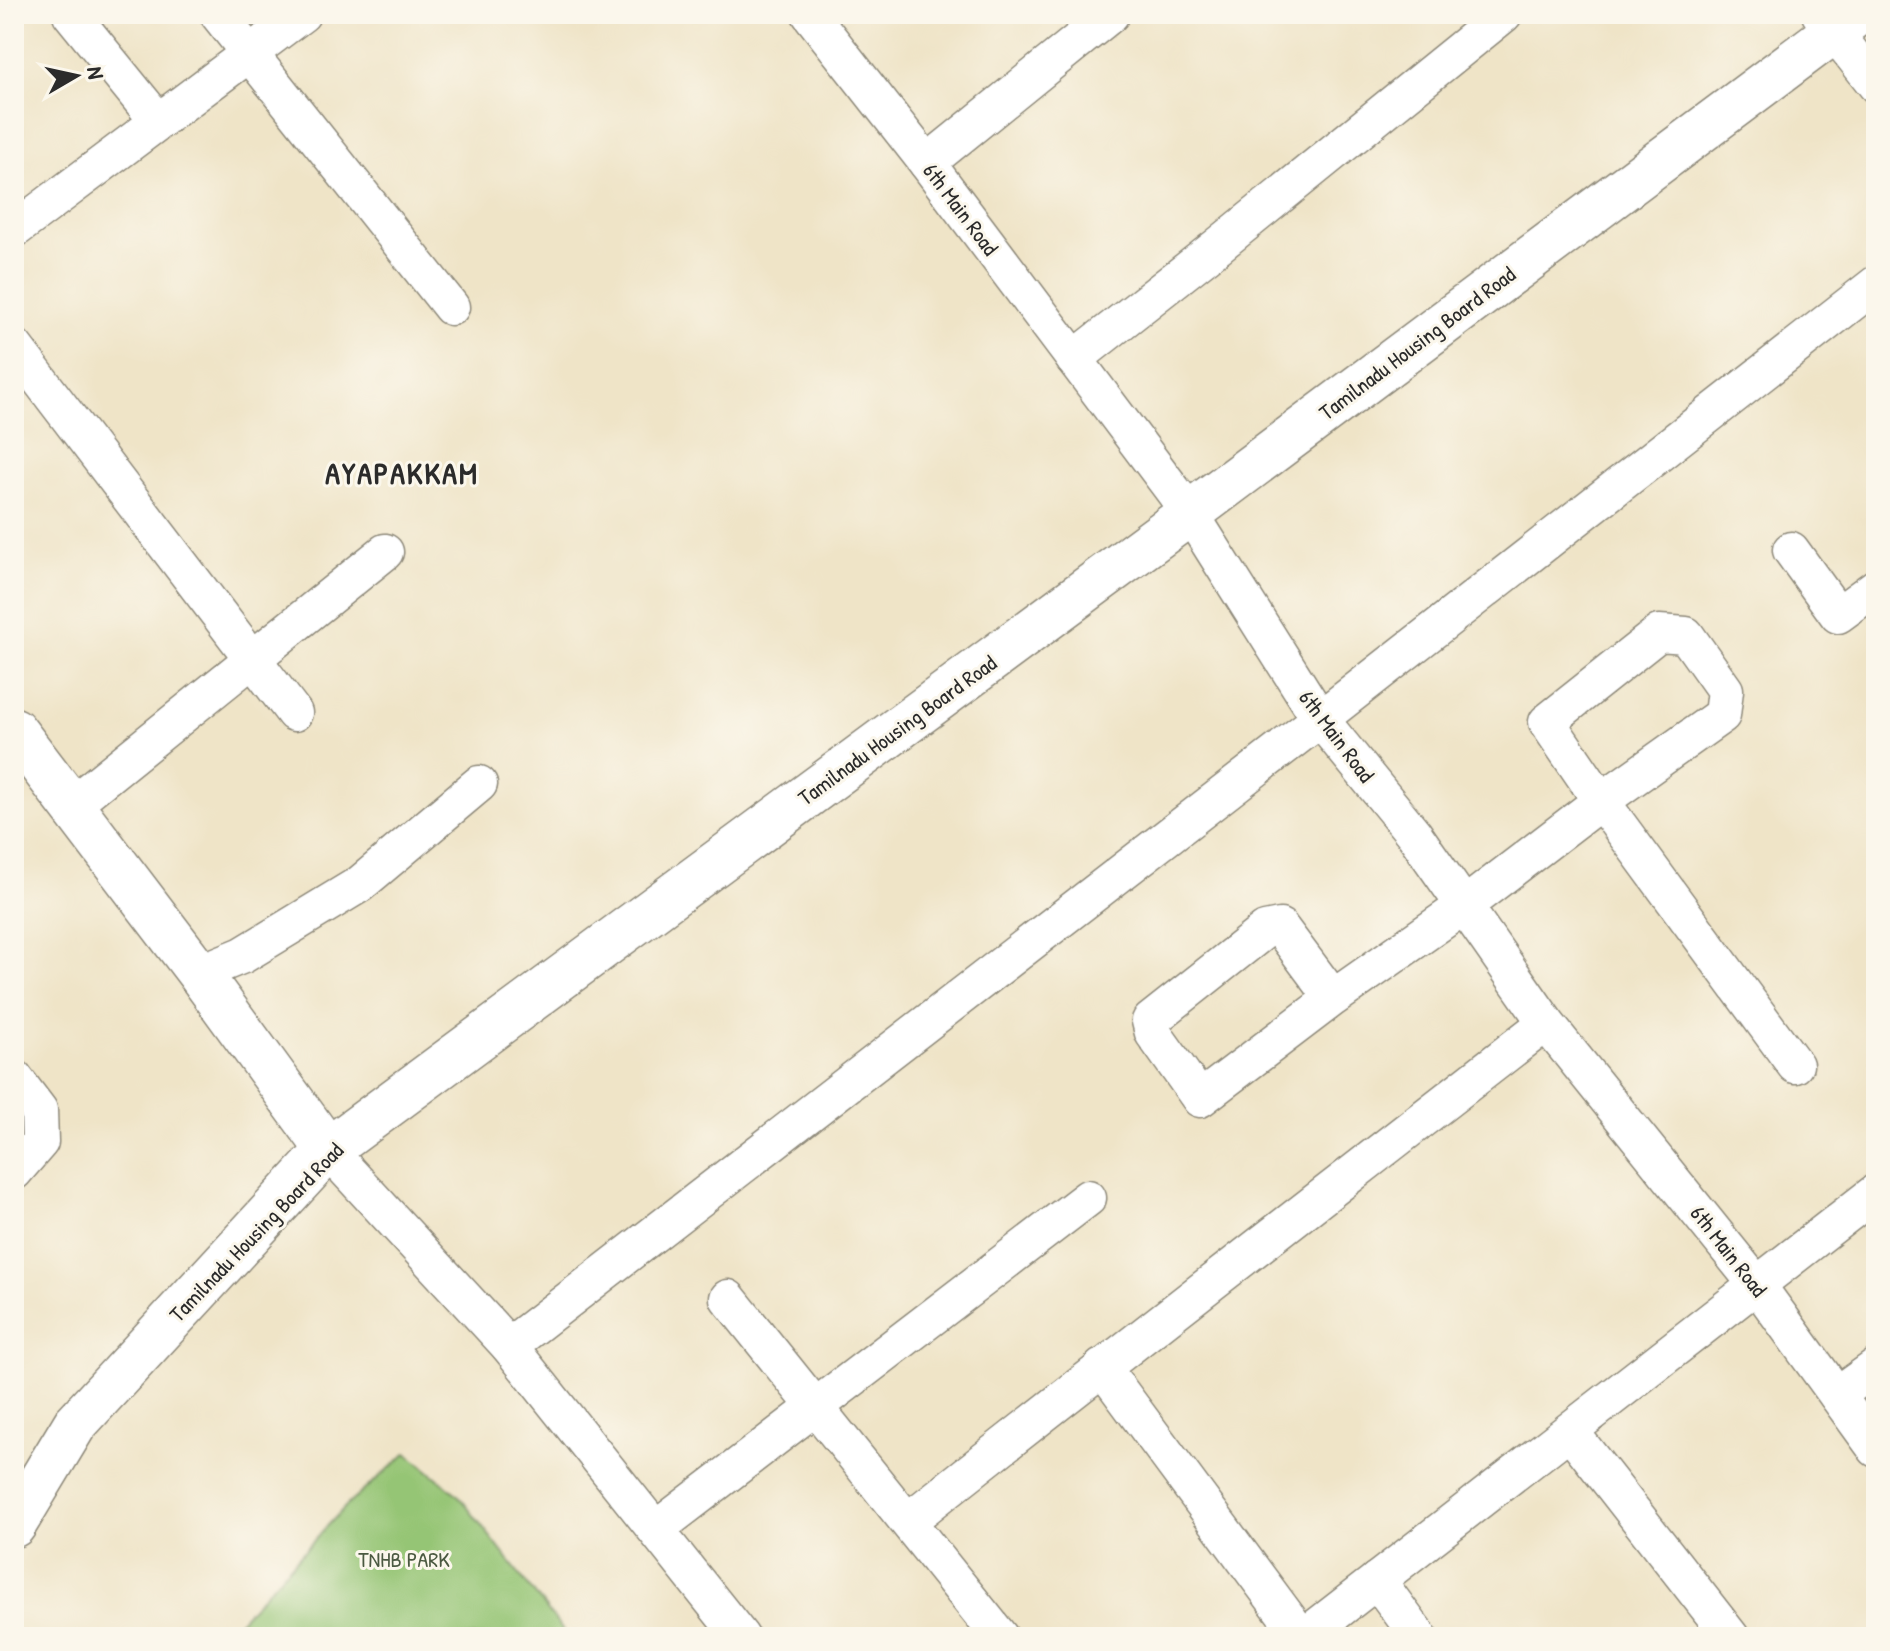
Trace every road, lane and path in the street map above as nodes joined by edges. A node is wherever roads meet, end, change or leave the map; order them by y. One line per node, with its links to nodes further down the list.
1 (71, 14): 10 (street)
2 (218, 14): 8 (street)
3 (302, 14): 8 (street)
4 (1111, 14): 11 (street)
5 (1504, 14): 16 (street)
6 (822, 18): 11 (street, 6th Main Road)
7 (1837, 20): 9 (street); 17 (street, Tamilnadu Housing Board Road)
8 (249, 54): 10 (street); 14 (street)
9 (1876, 85)
10 (158, 121): 12 (street)
11 (927, 163): 16 (street, 6th Main Road)
12 (14, 230)
13 (1876, 284): 23 (street)
14 (451, 307)
15 (14, 346): 21 (street)
16 (1074, 359): 17 (street, 6th Main Road)
17 (1190, 513): 23 (street, 6th Main Road); 34 (street, Tamilnadu Housing Board Road)
18 (1791, 550): 20 (street)
19 (385, 552): 21 (street)
20 (1876, 587)
21 (253, 659): 22 (street); 27 (street)
22 (294, 713)
23 (1320, 719): 28 (street, 6th Main Road); 40 (street)
24 (14, 730): 27 (street)
25 (479, 784): 29 (street)
26 (1601, 801): 26 (street); 28 (street); 32 (street)
27 (70, 806): 29 (street)
28 (1464, 906): 30 (street); 31 (street, 6th Main Road)
29 (199, 973): 34 (street)
30 (1333, 998): 30 (street)
31 (1546, 1023): 38 (street, 6th Main Road); 41 (street)
32 (1795, 1065)
33 (14, 1077): 35 (street)
34 (328, 1150): 40 (street); 48 (street, Tamilnadu Housing Board Road)
35 (14, 1172)
36 (1876, 1192): 38 (street)
37 (1088, 1198): 44 (street)
38 (1757, 1285): 43 (street, 6th Main Road); 45 (street)
39 (728, 1298): 44 (street)
40 (509, 1346): 49 (street)
41 (1102, 1367): 47 (street); 53 (street)
42 (1876, 1367): 43 (street)
43 (1837, 1395): 46 (street, 6th Main Road)
44 (815, 1406): 47 (street); 49 (street)
45 (1570, 1431): 50 (street); 55 (street)
46 (1876, 1449)
47 (908, 1521): 52 (street)
48 (14, 1525)
49 (656, 1529): 51 (street)
50 (1377, 1580): 53 (street); 54 (street)
51 (741, 1637)
52 (1000, 1637)
53 (1303, 1637)
54 (1419, 1637)
55 (1731, 1637)

